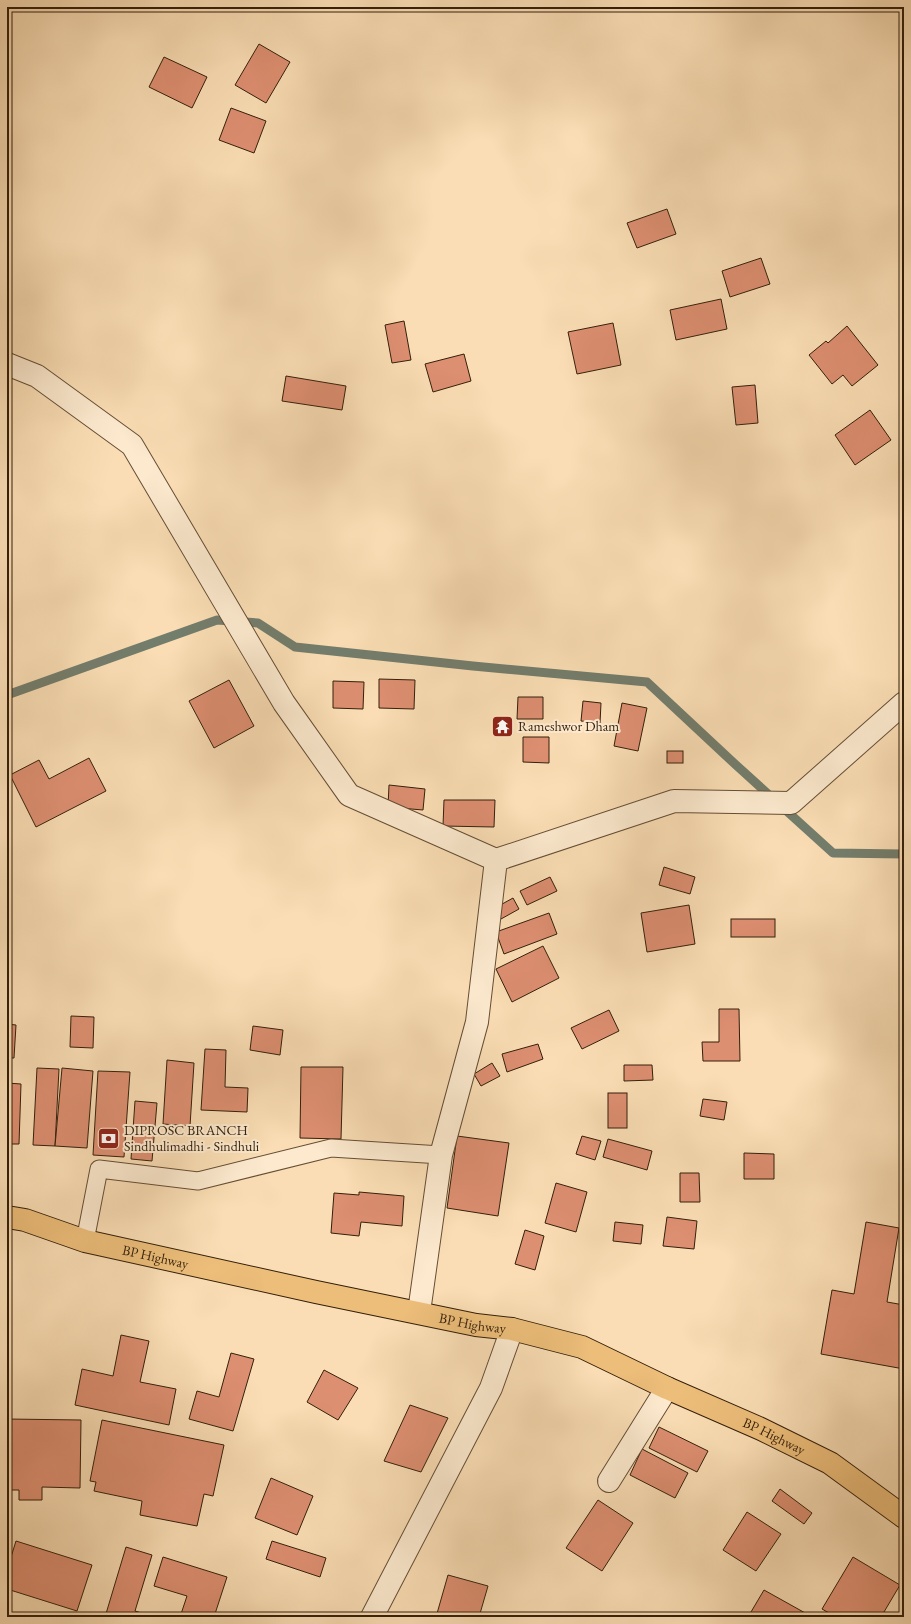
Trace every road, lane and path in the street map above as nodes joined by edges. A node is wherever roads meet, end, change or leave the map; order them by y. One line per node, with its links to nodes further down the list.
1 (7, 364): 3 (street)
2 (904, 703): 3 (street)
3 (496, 860): 4 (street)
4 (441, 1156): 6 (lane); 7 (street)
5 (7, 1217): 6 (highway, BP Highway)
6 (85, 1241): 7 (highway, BP Highway)
7 (419, 1312): 8 (highway, BP Highway)
8 (512, 1329): 9 (highway, BP Highway); 12 (street)
9 (667, 1388): 10 (street); 11 (highway, BP Highway)
10 (609, 1481)
11 (904, 1517)
12 (372, 1617)

